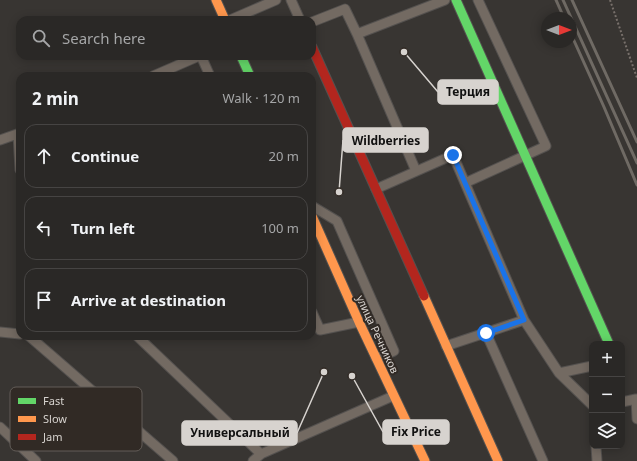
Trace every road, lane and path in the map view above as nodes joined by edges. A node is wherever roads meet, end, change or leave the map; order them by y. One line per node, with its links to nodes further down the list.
1 (216, 0): 8 (street)
2 (276, 0): 9 (street)
3 (291, 0): 10 (street)
4 (445, 0): 12 (street)
5 (456, 0): 23 (street)
6 (478, 0): 23 (street)
7 (610, 0): 20 (path)
8 (223, 16)
9 (239, 16)
10 (298, 16)
11 (316, 20): 12 (street)
12 (357, 34): 24 (street)
13 (316, 56): 26 (street)
14 (191, 60): 17 (street)
15 (202, 60): 18 (street)
16 (243, 60): 19 (street)
17 (162, 72)
18 (208, 72)
19 (248, 72)
20 (637, 78)
21 (16, 135): 22 (street)
22 (0, 140)
23 (525, 156): 25 (street); 37 (street)
24 (416, 171): 25 (street); 26 (street)
25 (465, 183): 29 (street)
26 (376, 189): 38 (street)
27 (316, 208): 39 (street)
28 (316, 225): 31 (street, улица Речников)
29 (524, 320): 33 (street); 41 (street)
30 (316, 321): 31 (street)
31 (359, 322): 39 (street, улица Речников)
32 (0, 332): 34 (street)
33 (486, 333): 38 (street); 58 (street)
34 (16, 334)
35 (34, 340): 42 (street)
36 (141, 340): 52 (street)
37 (609, 341)
38 (446, 346): 57 (street)
39 (376, 358): 43 (street, улица Речников)
40 (589, 367): 41 (street)
41 (559, 373): 45 (street)
42 (88, 387)
43 (393, 396): 52 (street); 56 (street, улица Речников)
44 (625, 401): 46 (street)
45 (589, 402)
46 (637, 419)
47 (0, 427): 49 (street)
48 (142, 434): 54 (street)
49 (10, 436)
50 (596, 449): 59 (street)
51 (25, 451): 53 (street)
52 (261, 454): 55 (street)
53 (36, 461)
54 (173, 461)
55 (253, 461)
56 (425, 461)
57 (498, 461)
58 (543, 461)
59 (597, 461)

